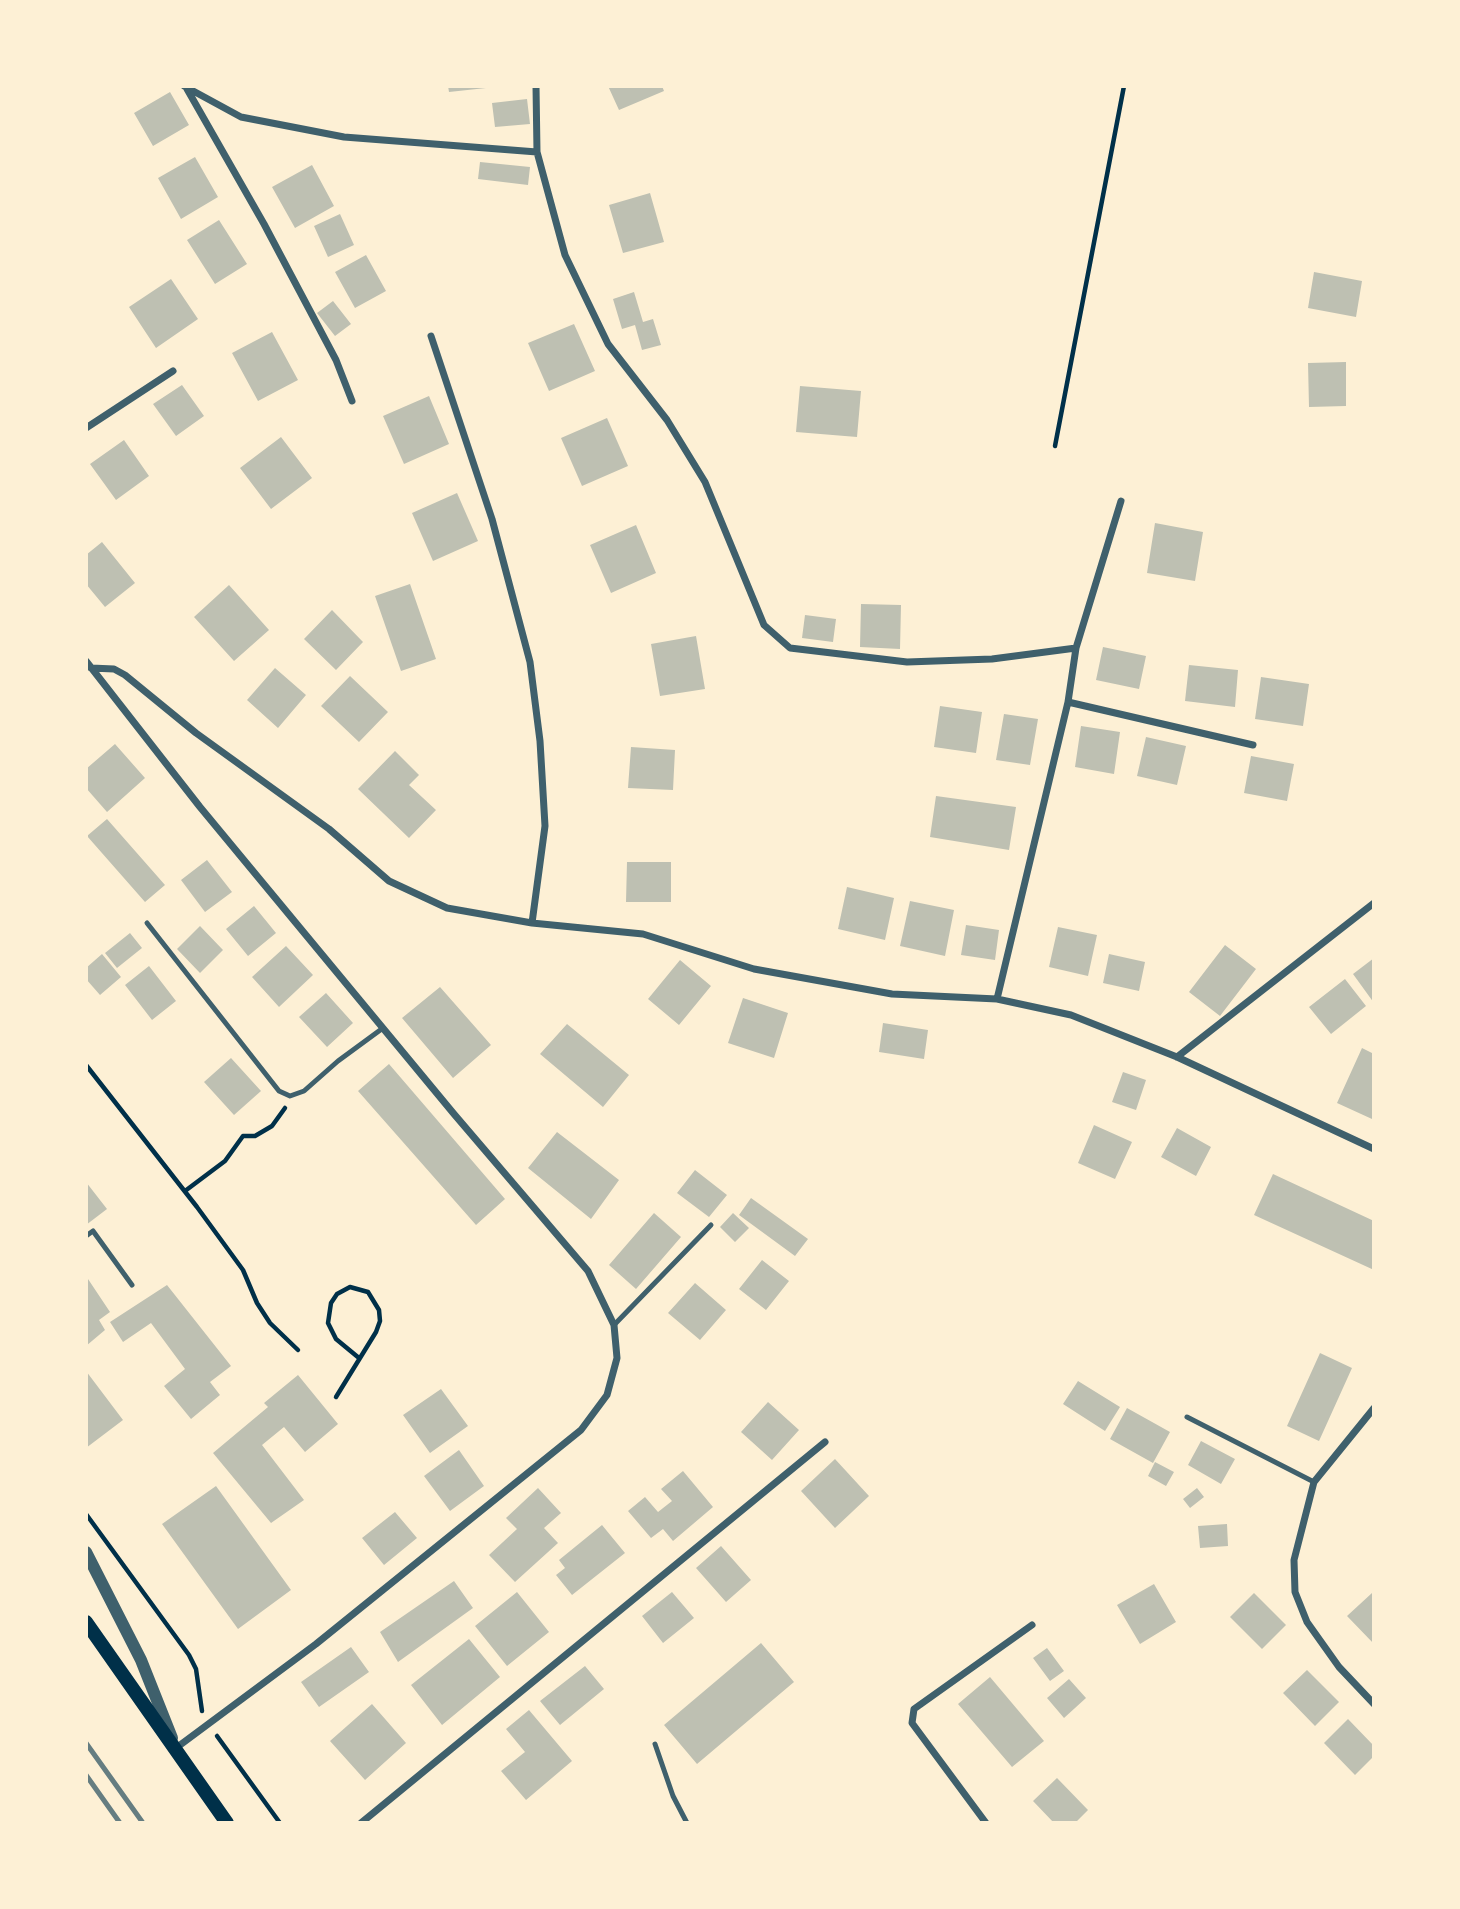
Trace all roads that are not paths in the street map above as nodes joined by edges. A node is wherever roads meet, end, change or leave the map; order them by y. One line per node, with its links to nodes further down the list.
1 (536, 86): 3 (street)
2 (185, 87): 3 (street); 6 (street)
3 (537, 152): 9 (street)
4 (431, 336): 16 (street)
5 (173, 371): 7 (street)
6 (352, 401)
7 (86, 428)
8 (1121, 501): 9 (street)
9 (1076, 648): 12 (street)
10 (86, 661): 11 (street)
11 (92, 668): 16 (street); 18 (street)
12 (1068, 702): 13 (street); 17 (street)
13 (1253, 745)
14 (1374, 903): 19 (street)
15 (148, 923): 18 (lane)
16 (532, 923): 17 (street)
17 (997, 999): 19 (street)
18 (383, 1028): 24 (street)
19 (1177, 1058): 20 (street)
20 (1374, 1149)
21 (711, 1225): 24 (lane)
22 (86, 1236): 23 (lane)
23 (132, 1284)
24 (614, 1325): 34 (street)
25 (1374, 1408): 28 (street)
26 (1188, 1417): 28 (lane)
27 (825, 1442): 36 (street)
28 (1314, 1482): 32 (street)
29 (86, 1552): 34 (street)
30 (86, 1622): 34 (main road)
31 (1032, 1625): 38 (street)
32 (1374, 1704)
33 (655, 1744): 37 (lane)
34 (176, 1748): 35 (main road)
35 (228, 1823)
36 (361, 1823)
37 (687, 1823)
38 (986, 1823)

